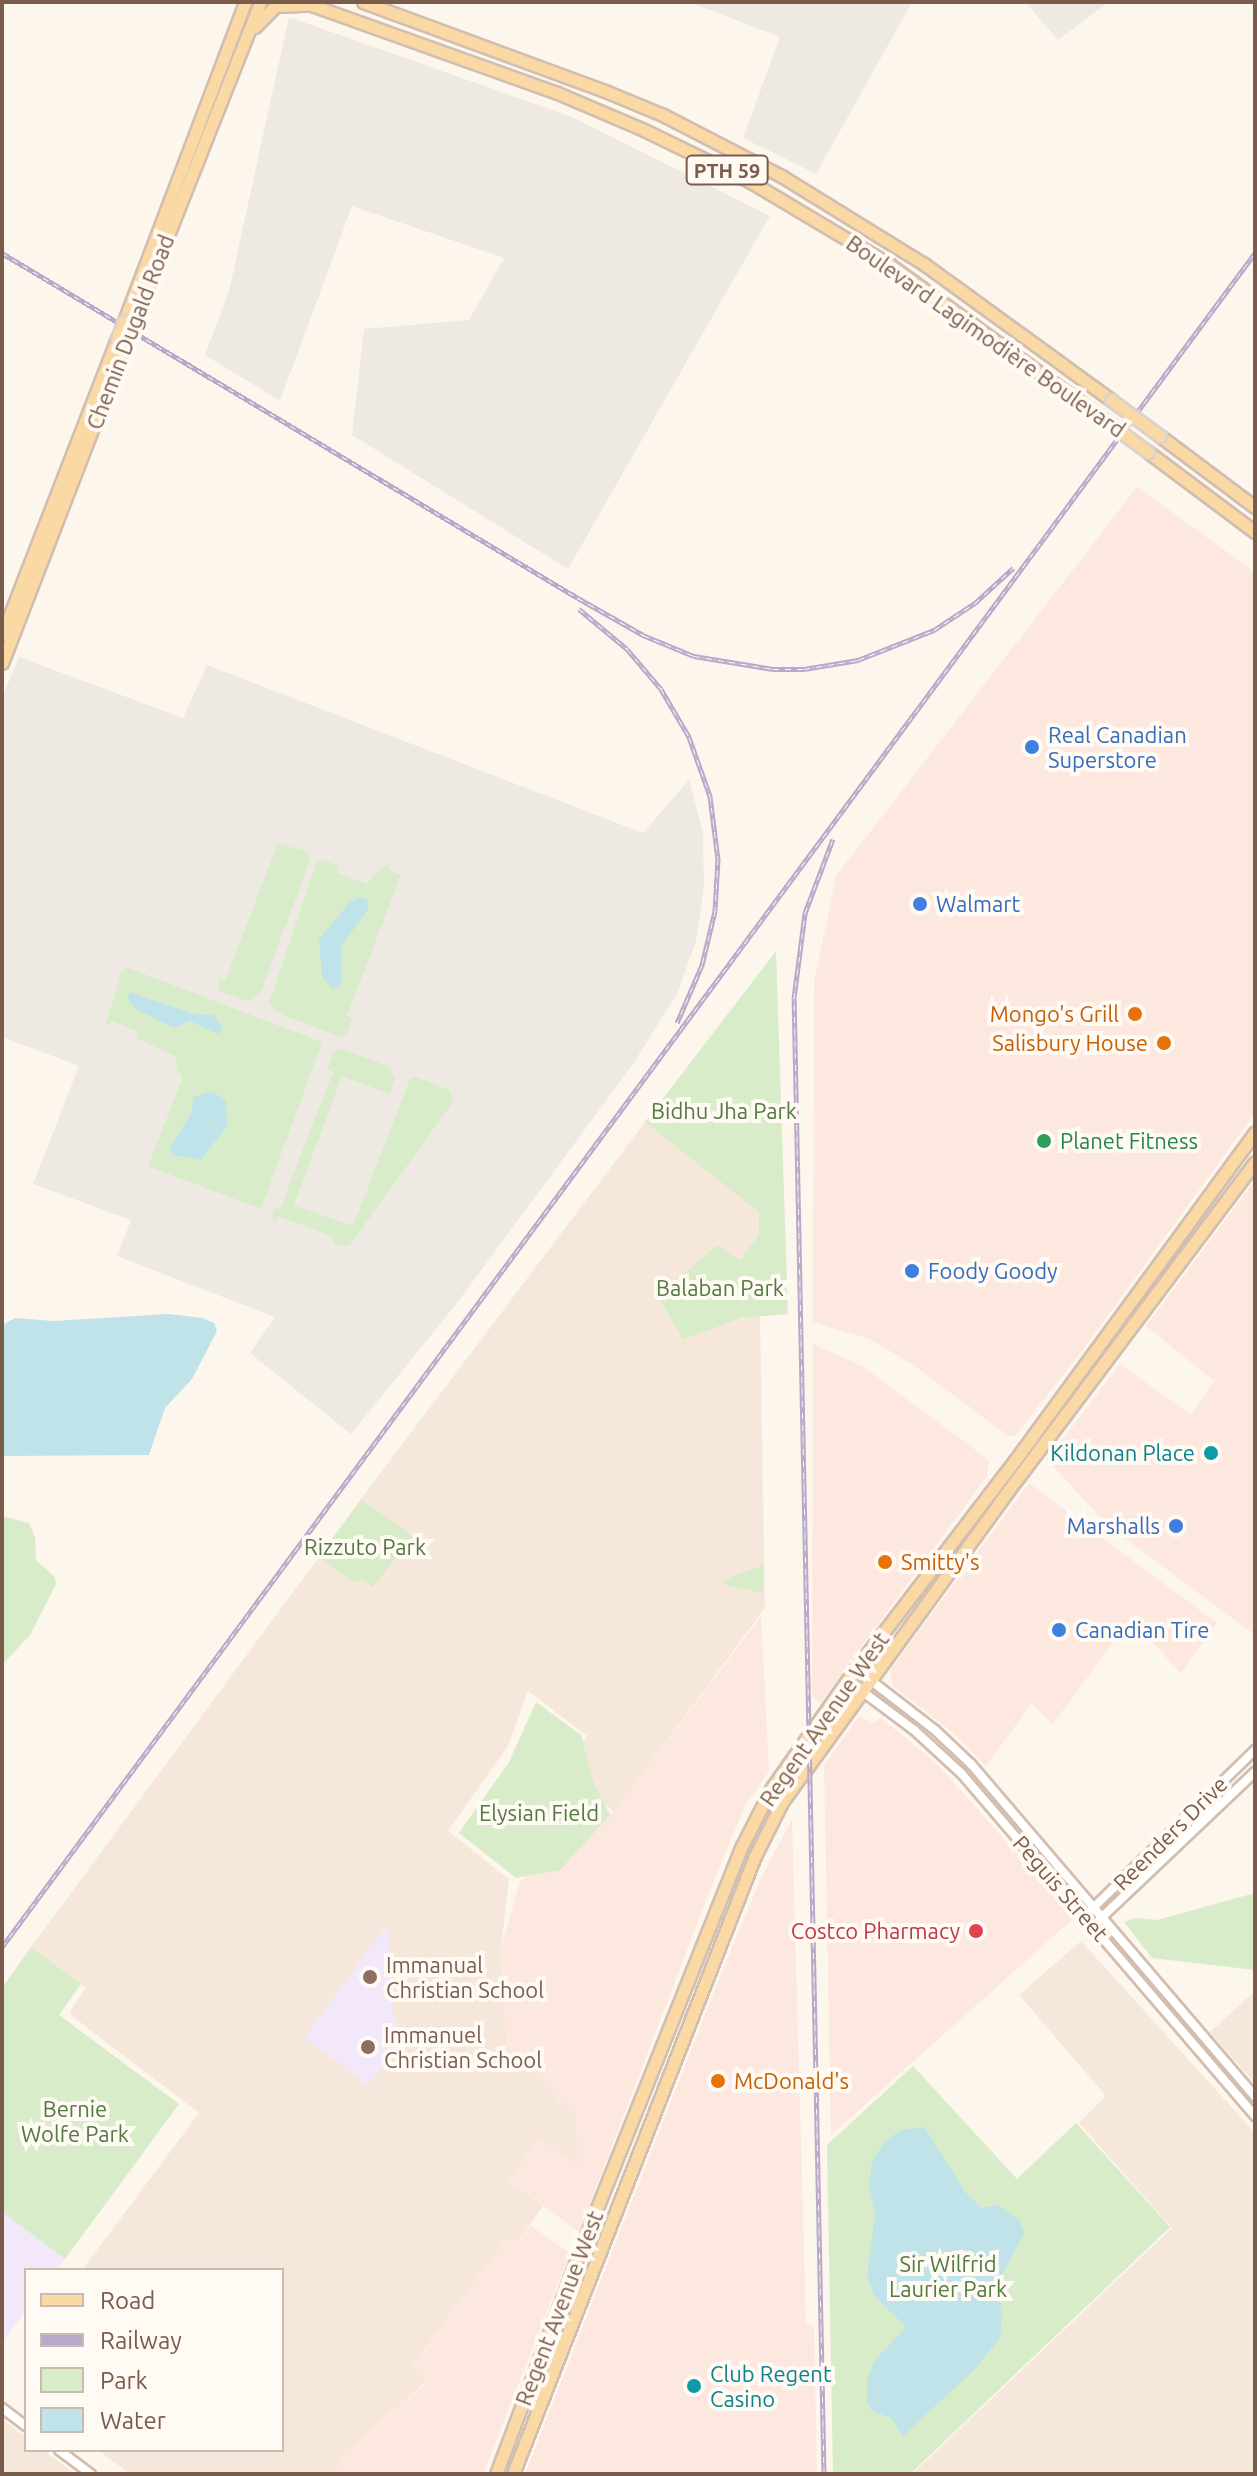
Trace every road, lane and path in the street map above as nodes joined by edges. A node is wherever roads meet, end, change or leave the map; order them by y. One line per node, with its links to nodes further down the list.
1 (236, 2): 6 (main road)
2 (245, 2): 6 (main road, Chemin Dugald Road)
3 (260, 2): 7 (main road, Chemin Dugald Road)
4 (363, 2): 10 (main road, Boulevard Lagimodière Boulevard / PTH 59, bridge)
5 (308, 4): 7 (main road); 11 (main road, Boulevard Lagimodière Boulevard / PTH 59, bridge)
6 (236, 26): 8 (main road, Chemin Dugald Road)
7 (246, 39): 8 (main road, Chemin Dugald Road)
8 (128, 324): 9 (main road, Chemin Dugald Road, bridge)
9 (121, 342): 12 (main road, Chemin Dugald Road); 13 (main road, Chemin Dugald Road)
10 (1255, 507)
11 (1255, 532)
12 (2, 635)
13 (2, 663)
14 (1255, 1132): 16 (main road, Regent Avenue West)
15 (1255, 1162): 18 (main road, Regent Avenue West)
16 (1185, 1227): 17 (main road, Regent Avenue West); 18 (main road)
17 (1172, 1245): 19 (main road); 20 (main road, Regent Avenue West)
18 (1188, 1251): 19 (main road, Regent Avenue West)
19 (1173, 1270): 21 (main road, Regent Avenue West)
20 (1126, 1309): 21 (main road); 23 (main road, Regent Avenue West)
21 (1132, 1326): 22 (main road, Regent Avenue West)
22 (1121, 1341): 23 (main road); 25 (main road, Regent Avenue West)
23 (1098, 1347): 24 (main road, Regent Avenue West)
24 (1088, 1360): 25 (main road); 26 (main road, Regent Avenue West)
25 (1100, 1368): 27 (main road, Regent Avenue West)
26 (856, 1669): 27 (street, Peguis Street); 28 (main road, Regent Avenue West)
27 (869, 1679): 29 (main road, Regent Avenue West); 32 (street, Peguis Street)
28 (847, 1680): 29 (street, Peguis Street); 35 (main road, Regent Avenue West)
29 (860, 1691): 33 (street, Peguis Street); 36 (main road, Regent Avenue West)
30 (1255, 1750): 32 (street, Reenders Drive)
31 (1255, 1772): 34 (street, Reenders Drive)
32 (1095, 1906): 33 (street, Reenders Drive); 34 (street, Peguis Street)
33 (1085, 1914): 37 (street, Peguis Street)
34 (1102, 1917): 37 (street, Reenders Drive); 39 (street, Peguis Street)
35 (712, 1920): 36 (main road); 38 (main road, Regent Avenue West)
36 (728, 1925): 40 (main road, Regent Avenue West)
37 (1093, 1926): 41 (street, Peguis Street)
38 (646, 2087): 40 (main road); 46 (main road, Regent Avenue West)
39 (1255, 2097)
40 (657, 2109): 47 (main road, Regent Avenue West)
41 (1255, 2116)
42 (2, 2408): 43 (street)
43 (24, 2424)
44 (62, 2452): 45 (street)
45 (91, 2474)
46 (496, 2474)
47 (513, 2474)

